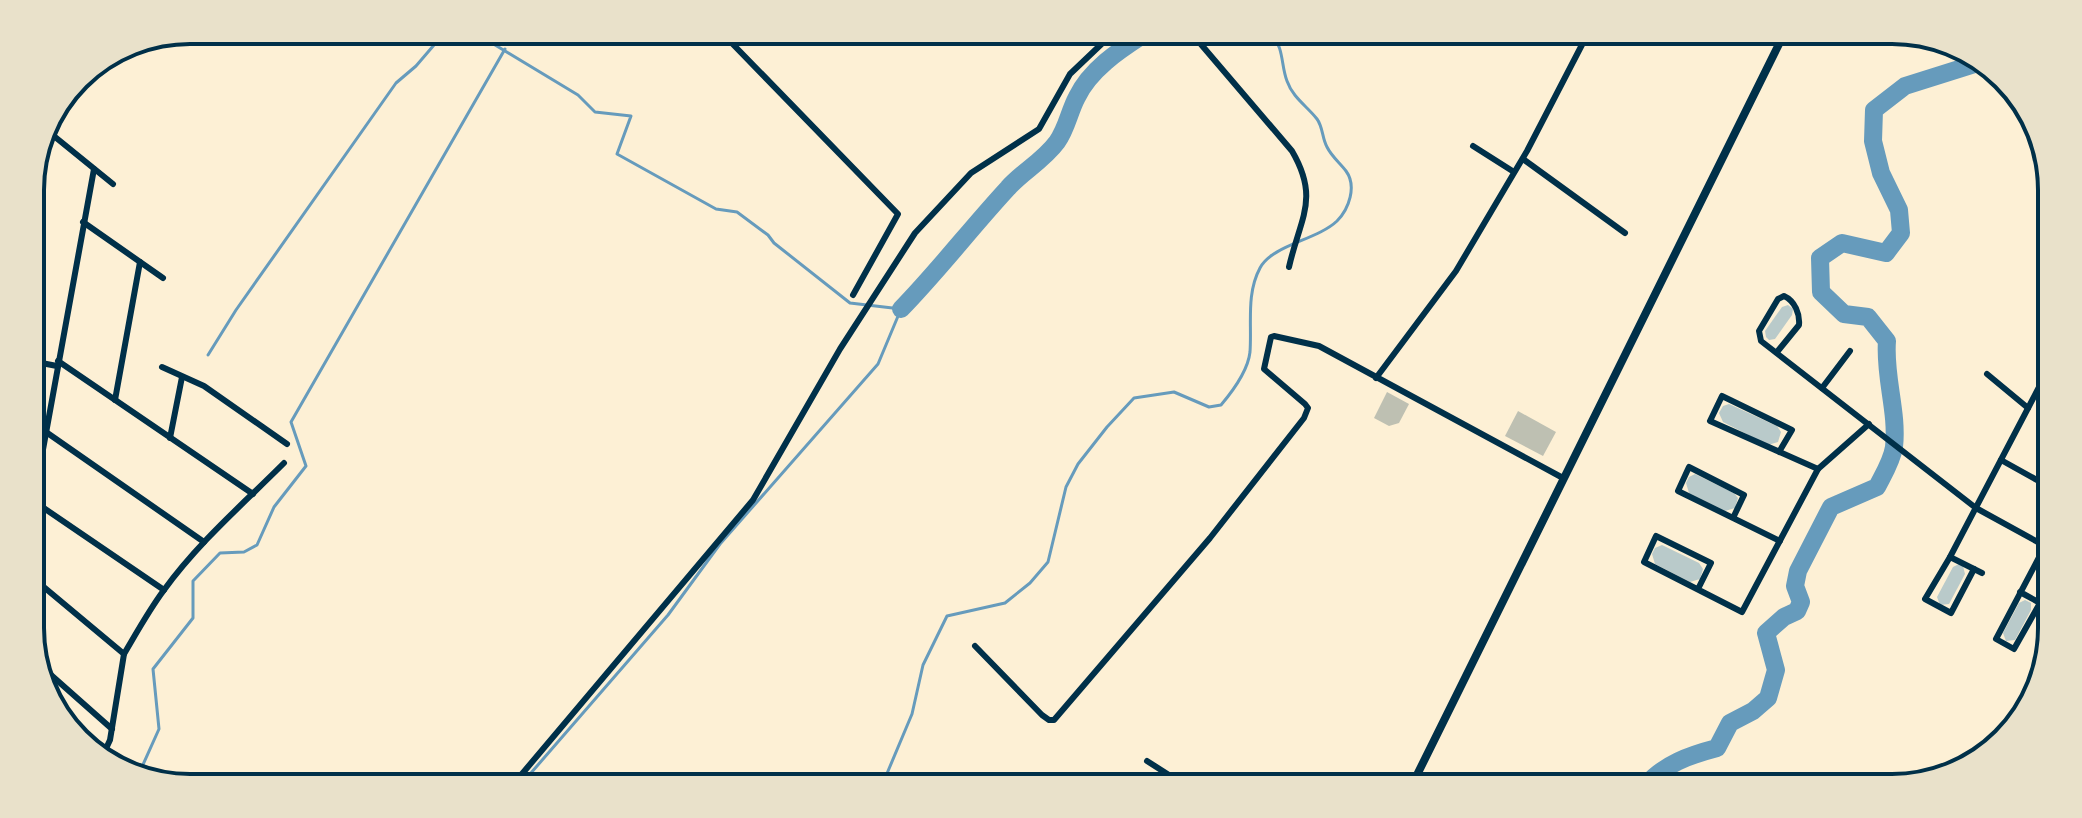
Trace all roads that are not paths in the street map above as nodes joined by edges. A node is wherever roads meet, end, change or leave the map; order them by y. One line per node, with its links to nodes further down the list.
1 (733, 44): 17 (street)
2 (1102, 44): 64 (street)
3 (1201, 44): 15 (street)
4 (1582, 44): 8 (street)
5 (1779, 44): 39 (main road)
6 (54, 137): 9 (street)
7 (1473, 146): 10 (street)
8 (1523, 159): 10 (street); 13 (street)
9 (94, 169): 11 (street); 12 (street)
10 (1514, 172): 25 (street)
11 (113, 184)
12 (83, 222): 14 (street); 21 (street)
13 (1625, 233)
14 (140, 262): 16 (street); 28 (street)
15 (1289, 267)
16 (163, 278)
17 (853, 295)
18 (1850, 351): 26 (street)
19 (1777, 352): 19 (street); 26 (street)
20 (44, 362): 21 (street)
21 (57, 364): 28 (street); 31 (street)
22 (162, 367): 24 (street)
23 (1987, 374): 29 (street)
24 (182, 377): 32 (street); 34 (street)
25 (1376, 378): 39 (street); 58 (street)
26 (1822, 388): 30 (street)
27 (2038, 389): 29 (street)
28 (115, 400): 32 (street)
29 (2028, 408): 36 (street)
30 (1869, 424): 38 (street); 43 (street)
31 (46, 432): 33 (street); 46 (street)
32 (170, 438): 41 (street)
33 (44, 442)
34 (287, 444)
35 (1779, 452): 35 (street); 38 (street)
36 (2001, 460): 40 (street); 43 (street)
37 (284, 463): 41 (street)
38 (1818, 469): 45 (street)
39 (1563, 478): 66 (main road)
40 (2038, 481)
41 (253, 494): 46 (street)
42 (44, 508): 54 (street)
43 (1976, 508): 47 (street); 48 (street)
44 (1733, 518): 44 (street); 45 (street)
45 (1780, 541): 53 (street)
46 (204, 542): 54 (street)
47 (2038, 542)
48 (1950, 557): 50 (street); 50 (street)
49 (2038, 559): 55 (street)
50 (1974, 569): 51 (street)
51 (1982, 573)
52 (44, 587): 59 (street)
53 (1698, 589): 53 (street)
54 (164, 590): 59 (street)
55 (2020, 592): 56 (street); 57 (street)
56 (2038, 602)
57 (2038, 607)
58 (975, 646)
59 (124, 654): 61 (street)
60 (52, 676): 61 (street)
61 (112, 729): 62 (street)
62 (106, 747)
63 (1147, 761): 65 (street)
64 (522, 774)
65 (1167, 774)
66 (1417, 774)

